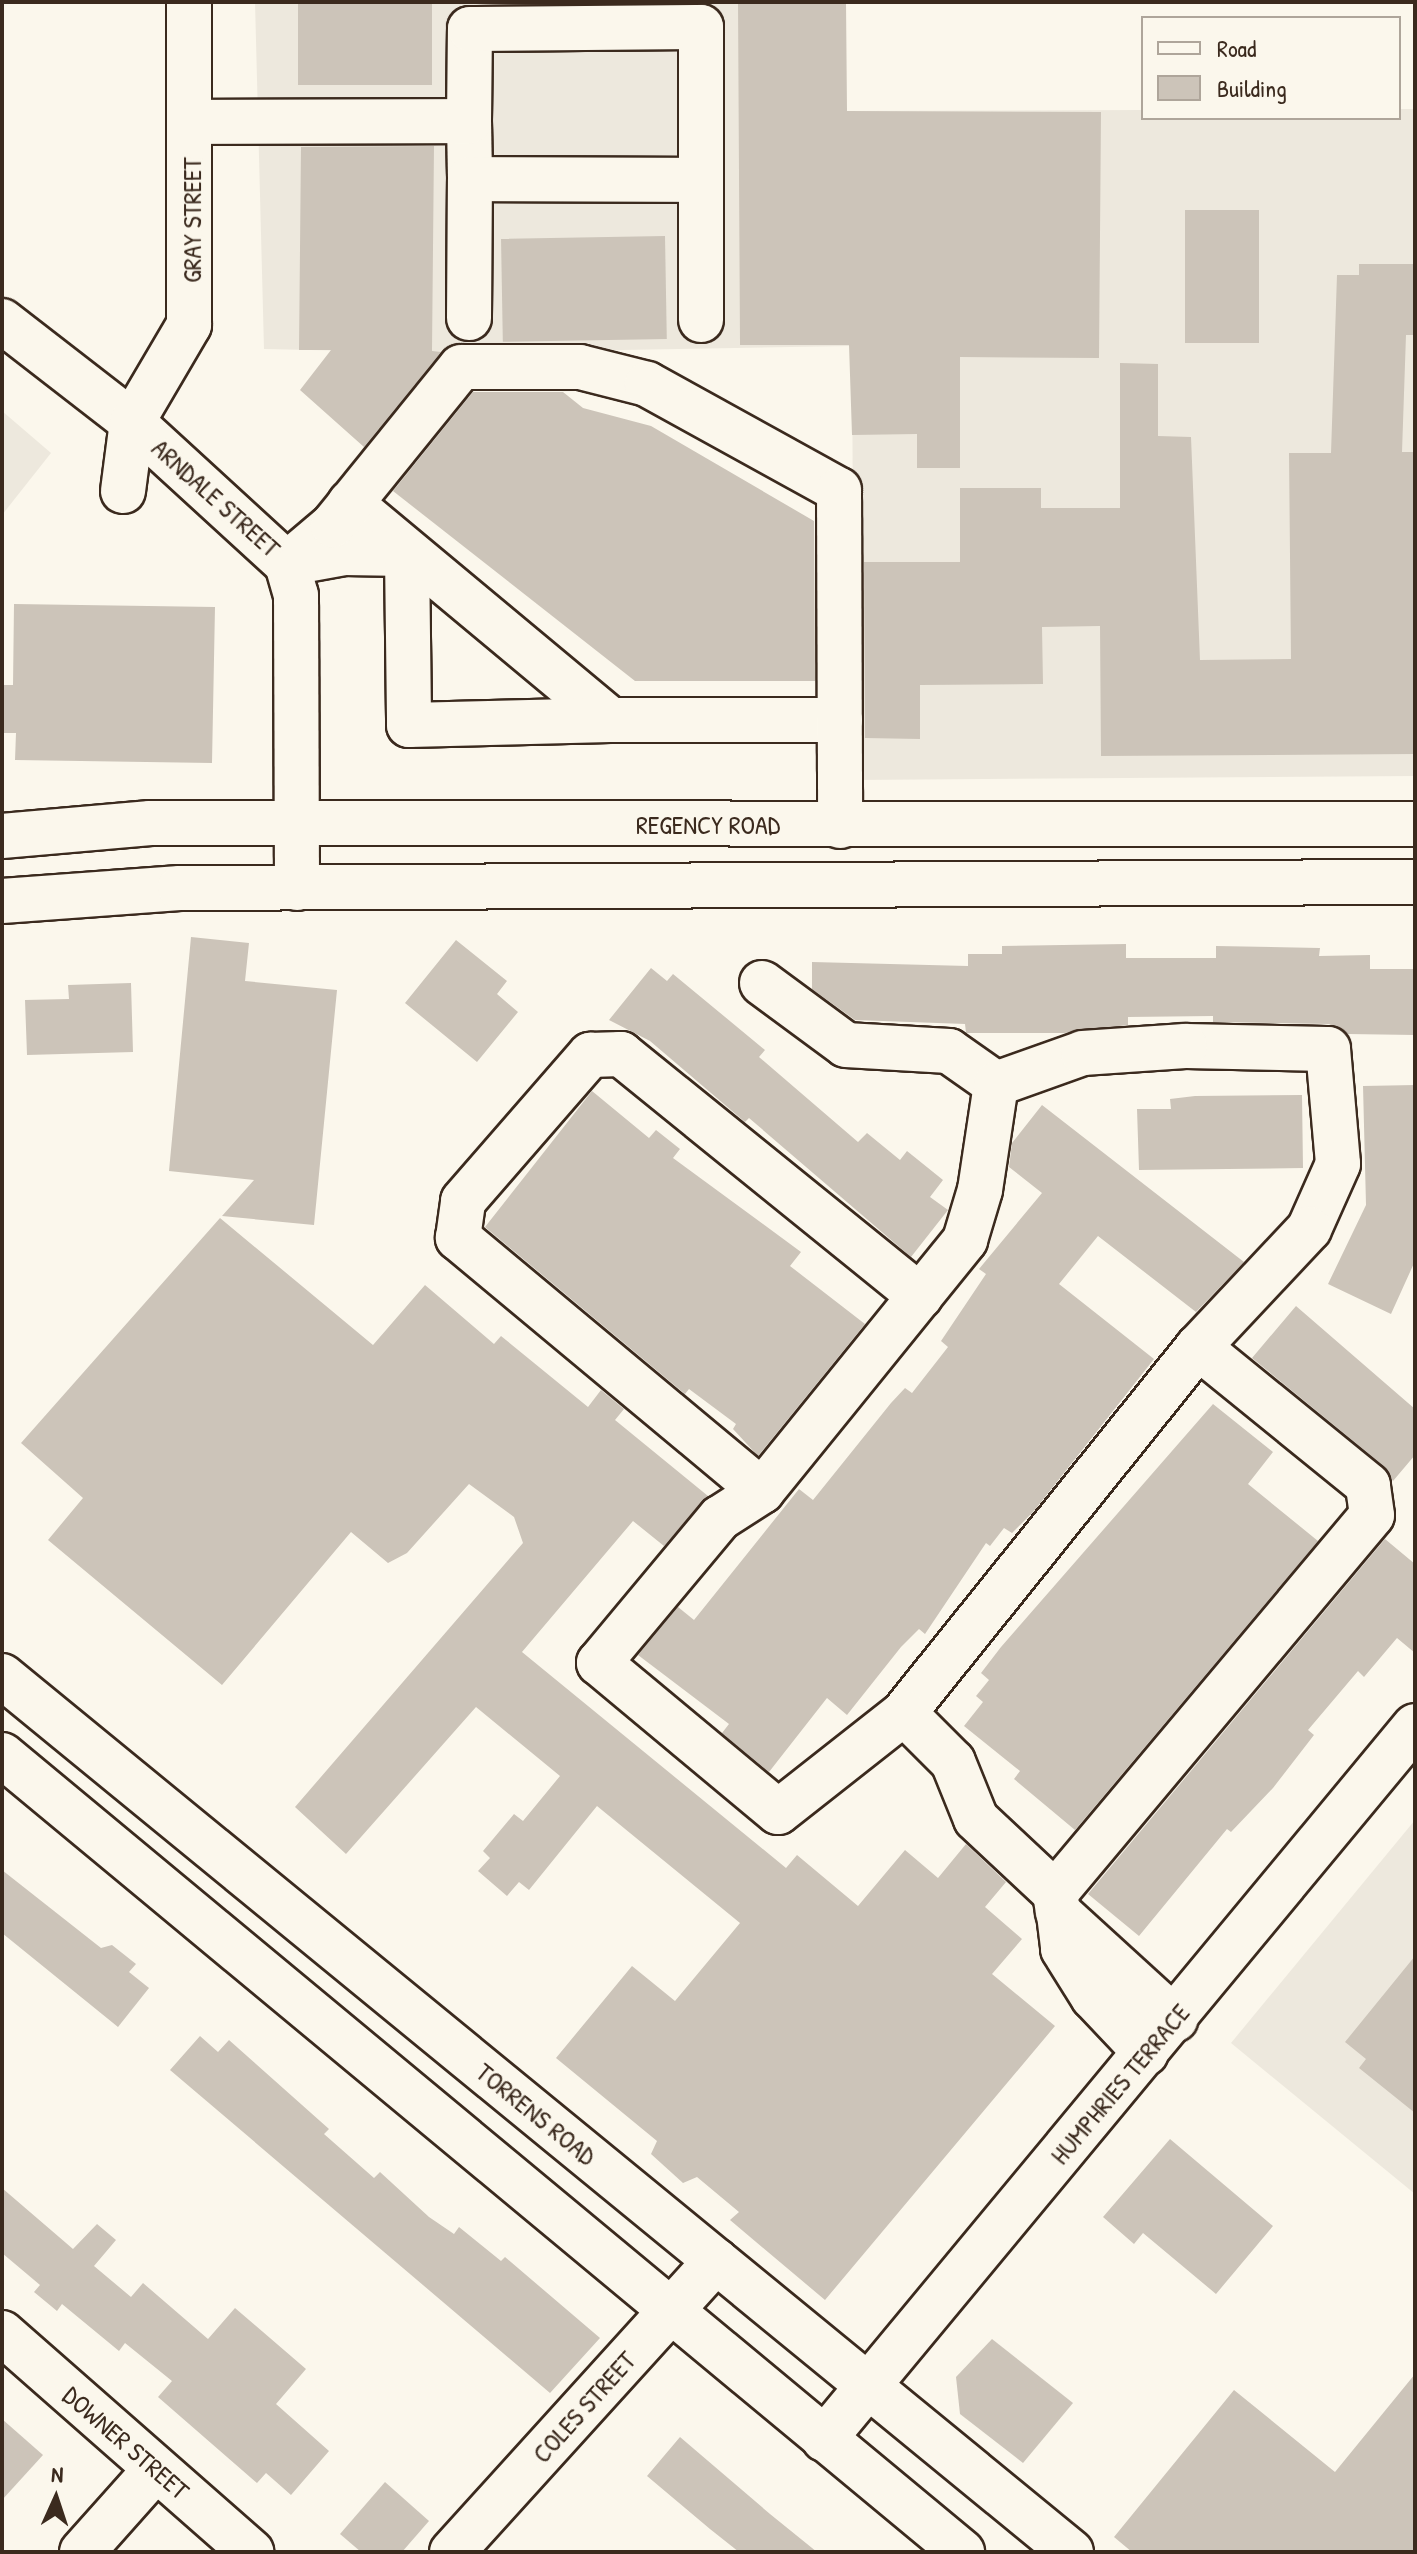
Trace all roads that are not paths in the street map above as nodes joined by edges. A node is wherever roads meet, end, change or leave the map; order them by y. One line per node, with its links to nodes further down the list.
1 (189, 2): 5 (main road, GRAY STREET)
2 (701, 14): 3 (main road); 7 (main road)
3 (470, 16): 4 (main road)
4 (469, 121): 5 (main road); 6 (main road)
5 (191, 122): 11 (main road, GRAY STREET)
6 (470, 179): 7 (main road); 8 (main road)
7 (700, 180): 9 (main road)
8 (469, 318)
9 (701, 320)
10 (2, 321): 11 (main road, ARNDALE STREET)
11 (132, 422): 12 (main road); 15 (main road, ARNDALE STREET)
12 (123, 491)
13 (350, 503): 14 (main road); 15 (main road); 17 (main road)
14 (407, 554): 15 (main road); 16 (main road); 16 (main road)
15 (287, 564): 18 (main road, ARNDALE STREET)
16 (610, 720): 17 (main road)
17 (840, 720): 20 (main road)
18 (297, 822): 20 (main road, REGENCY ROAD); 21 (main road, REGENCY ROAD); 23 (main road, ARNDALE STREET)
19 (1415, 824): 20 (main road, REGENCY ROAD)
20 (840, 826)
21 (2, 836)
22 (1415, 882): 23 (main road)
23 (297, 888): 24 (main road)
24 (2, 901)
25 (762, 983): 26 (main road)
26 (996, 1084): 27 (main road); 28 (main road)
27 (920, 1296): 29 (main road); 29 (main road)
28 (1198, 1347): 31 (main road); 34 (main road)
29 (762, 1491): 31 (main road)
30 (2, 1676): 35 (main road, TORRENS ROAD)
31 (904, 1713): 34 (main road)
32 (1415, 1726): 37 (main road, HUMPHRIES TERRACE)
33 (2, 1755): 36 (main road)
34 (1057, 1903): 37 (main road); 38 (main road)
35 (323, 1940): 36 (main road); 39 (main road, TORRENS ROAD)
36 (281, 1984): 40 (main road)
37 (1175, 2019): 38 (main road, HUMPHRIES TERRACE)
38 (1146, 2053): 42 (main road, HUMPHRIES TERRACE)
39 (716, 2261): 40 (main road, COLES STREET); 42 (main road, TORRENS ROAD)
40 (671, 2312): 43 (main road); 47 (main road, COLES STREET)
41 (2, 2333): 44 (main road, DOWNER STREET)
42 (867, 2388): 43 (main road, HUMPHRIES TERRACE); 49 (main road, TORRENS ROAD)
43 (824, 2439): 48 (main road)
44 (156, 2469): 45 (main road); 46 (main road, DOWNER STREET)
45 (82, 2552)
46 (251, 2552)
47 (452, 2552)
48 (962, 2552)
49 (1071, 2552)

